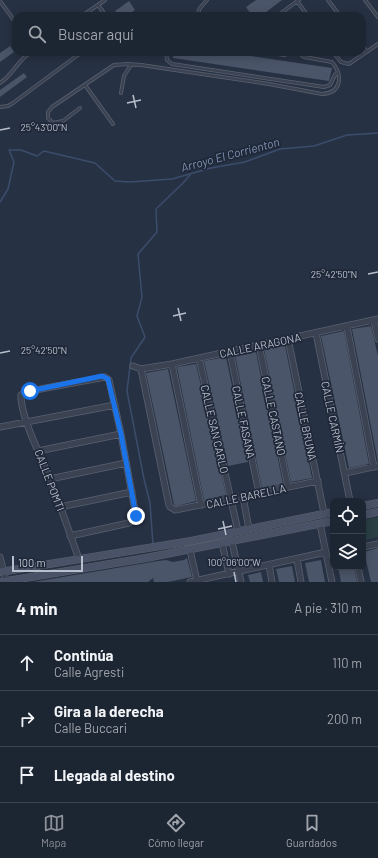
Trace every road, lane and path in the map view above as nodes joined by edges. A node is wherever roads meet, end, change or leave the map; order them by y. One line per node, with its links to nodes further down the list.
1 (104, 0): 7 (lane)
2 (207, 0): 12 (lane)
3 (328, 0): 15 (lane)
4 (365, 0): 16 (lane)
5 (298, 1): 13 (lane); 14 (lane)
6 (0, 2): 17 (lane)
7 (98, 5): 8 (lane); 9 (lane)
8 (102, 9): 10 (lane); 11 (lane)
9 (88, 12)
10 (102, 12)
11 (104, 12)
12 (198, 12)
13 (283, 12)
14 (305, 12)
15 (337, 12)
16 (378, 17)
17 (12, 18)
18 (378, 44): 19 (lane)
19 (367, 52)
20 (26, 56): 28 (lane)
21 (77, 56): 31 (lane)
22 (166, 56): 27 (lane)
23 (304, 56): 27 (lane)
24 (336, 56): 25 (lane)
25 (361, 56)
26 (131, 65): 27 (lane); 29 (lane); 30 (lane)
27 (338, 72)
28 (0, 83)
29 (84, 85): 32 (lane); 33 (lane)
30 (121, 93)
31 (0, 107)
32 (80, 108)
33 (113, 124)
34 (376, 320): 35 (street, CALLE ARAGONA); 37 (street)
35 (347, 327): 36 (street, CALLE ARAGONA); 51 (street)
36 (316, 333): 38 (street, CALLE ARAGONA); 52 (street, CALLE CARMÍN)
37 (378, 338)
38 (288, 339): 39 (street, CALLE ARAGONA); 54 (street, CALLE BRUNA)
39 (259, 345): 40 (street, CALLE ARAGONA); 55 (street, CALLE CASTANO)
40 (230, 352): 41 (street, CALLE ARAGONA); 57 (street, CALLE FASANA)
41 (199, 358): 42 (street, CALLE ARAGONA); 60 (street, CALLE SAN CARLO)
42 (172, 364): 44 (street, CALLE ARAGONA); 62 (street)
43 (133, 366): 44 (street)
44 (141, 369): 62 (street, CALLE BARELLA)
45 (114, 405): 46 (street); 46 (street, CALLE POMTI); 48 (street)
46 (27, 423): 47 (street); 49 (street, CALLE POMTI)
47 (0, 427)
48 (121, 434): 49 (street); 50 (street)
49 (38, 451): 53 (street, CALLE POMTI)
50 (126, 463): 53 (street); 56 (street)
51 (376, 466): 52 (street)
52 (346, 473): 59 (street, CALLE CARMÍN)
53 (50, 479): 64 (street, CALLE POMTI)
54 (318, 481): 55 (street, CALLE BARELLA); 67 (street, CALLE BRUNA)
55 (288, 487): 57 (street, CALLE BARELLA)
56 (132, 492): 64 (street); 75 (street)
57 (259, 493): 58 (street, CALLE BARELLA)
58 (243, 497): 60 (street, CALLE BARELLA); 73 (street)
59 (350, 498)
60 (230, 499): 62 (street, CALLE BARELLA); 74 (street, CALLE SAN CARLO)
61 (378, 503): 63 (street)
62 (201, 505)
63 (366, 505)
64 (60, 507): 75 (street, CALLE POMTI)
65 (330, 512): 67 (street)
66 (378, 512): 68 (street)
67 (324, 513): 69 (street)
68 (366, 514)
69 (301, 518): 72 (street); 73 (street)
70 (330, 522): 71 (street)
71 (320, 524): 72 (street); 81 (street)
72 (303, 528): 76 (street)
73 (249, 529): 74 (street)
74 (238, 531): 83 (street)
75 (70, 536): 83 (street, CALLE POMTI)
76 (232, 542): 77 (street); 87 (street)
77 (222, 544): 80 (street); 89 (street)
78 (378, 544): 79 (street)
79 (366, 546)
80 (190, 550): 90 (street); 92 (street)
81 (326, 552): 84 (street); 97 (street)
82 (0, 557): 88 (street)
83 (78, 559): 88 (street)
84 (297, 559): 85 (street); 96 (street)
85 (269, 565): 87 (street); 95 (street)
86 (359, 570): 98 (street)
87 (239, 571): 89 (street); 94 (street)
88 (2, 572): 92 (street)
89 (229, 574): 91 (street)
90 (197, 580): 91 (street); 93 (street)
91 (210, 580)
92 (4, 582)
93 (190, 582)
94 (241, 582)
95 (272, 582)
96 (301, 582)
97 (332, 582)
98 (361, 582)

